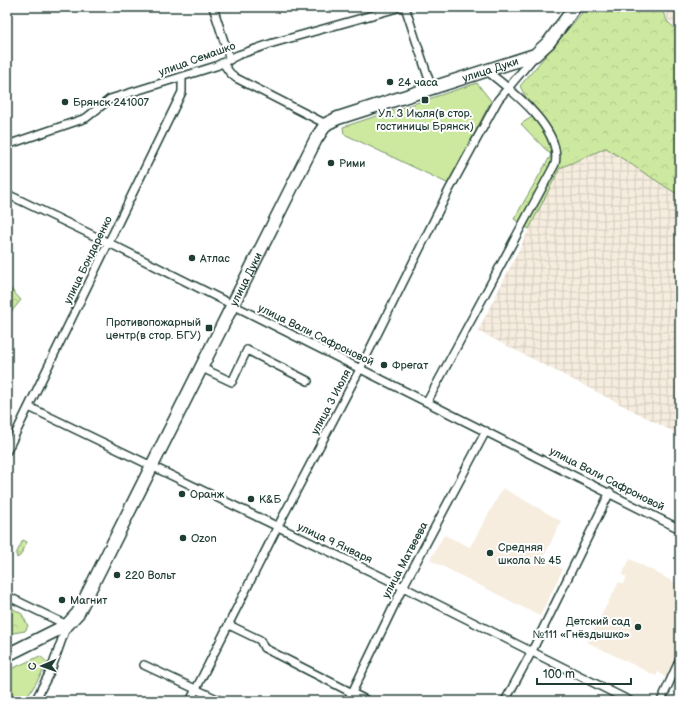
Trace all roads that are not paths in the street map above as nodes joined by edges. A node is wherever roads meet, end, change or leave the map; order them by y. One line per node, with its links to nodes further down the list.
1 (213, 7): 6 (street)
2 (401, 7): 6 (street, улица Семашко)
3 (405, 7): 10 (street)
4 (575, 7): 5 (main road, улица Дуки)
5 (535, 55): 7 (main road, улица Дуки); 9 (street, улица 3 Июля)
6 (227, 62): 8 (street, улица Семашко); 11 (street)
7 (487, 71): 9 (street); 10 (main road, улица Дуки)
8 (182, 77): 12 (street, улица Семашко); 14 (street, улица Бондаренко)
9 (508, 87): 17 (street, улица 3 Июля); 19 (street)
10 (432, 88): 11 (main road, улица Дуки)
11 (326, 124): 15 (main road, улица Дуки)
12 (7, 145)
13 (7, 194): 14 (street, улица Вали Сафроновой)
14 (109, 243): 15 (street, улица Вали Сафроновой); 20 (street, улица Бондаренко)
15 (232, 306): 16 (main road, улица Дуки); 17 (street, улица Вали Сафроновой)
16 (200, 367): 18 (street); 23 (main road, улица Дуки)
17 (360, 369): 19 (street, улица Вали Сафроновой); 25 (street, улица 3 Июля)
18 (308, 381)
19 (427, 402): 21 (street, улица Вали Сафроновой)
20 (29, 407): 22 (street, улица Бондаренко); 23 (street, улица 9 Января)
21 (486, 431): 24 (street, улица Вали Сафроновой); 27 (street, улица Матвеева)
22 (7, 451)
23 (151, 466): 25 (street, улица 9 Января); 29 (main road, улица Дуки)
24 (610, 492): 26 (street, улица Вали Сафроновой); 31 (street)
25 (277, 528): 27 (street, улица 9 Января); 30 (street, улица 3 Июля)
26 (680, 529)
27 (403, 587): 31 (street, улица 9 Января); 36 (street, улица Матвеева)
28 (7, 596): 29 (street)
29 (67, 625): 32 (main road, улица Дуки); 37 (street)
30 (229, 625): 35 (street, улица 3 Июля); 36 (street)
31 (531, 653): 42 (street); 43 (street, улица 9 Января)
32 (7, 655)
33 (680, 659): 44 (street)
34 (144, 665): 35 (street)
35 (196, 689): 38 (street, улица 3 Июля); 39 (street)
36 (352, 693): 40 (street, улица Матвеева); 41 (street)
37 (35, 701)
38 (190, 701)
39 (221, 701)
40 (348, 701)
41 (368, 701)
42 (505, 701)
43 (630, 701)
44 (661, 701)

